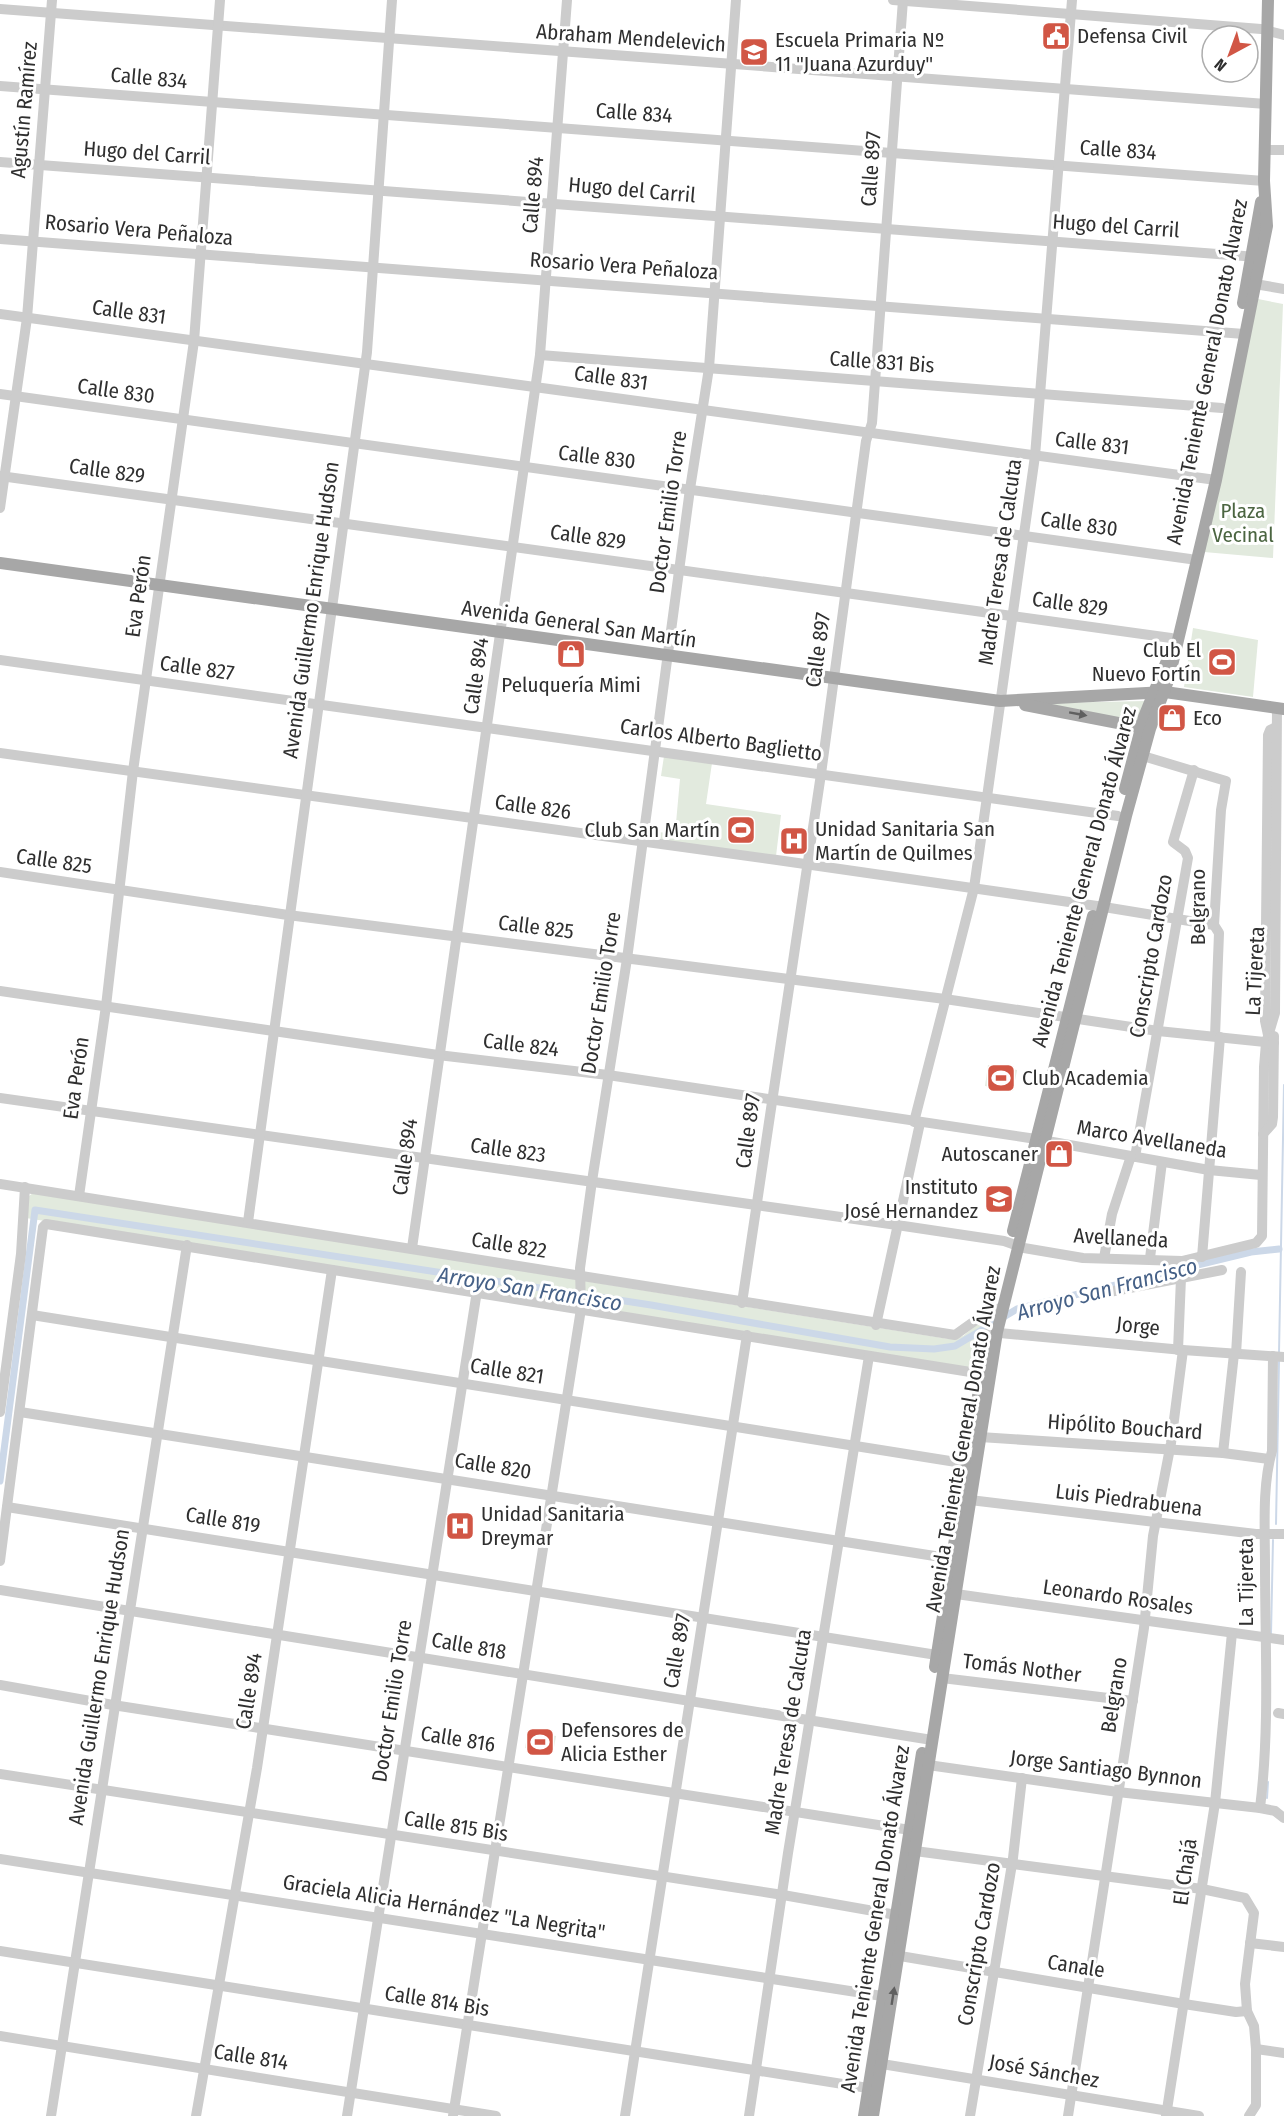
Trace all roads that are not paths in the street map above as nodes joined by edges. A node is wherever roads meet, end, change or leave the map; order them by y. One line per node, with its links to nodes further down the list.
1 (52, 0): 11 (street, Agustín Ramírez)
2 (220, 0): 13 (street, Eva Perón)
3 (392, 0): 16 (street, Avenida Guillermo Enrique Hudson)
4 (567, 0): 17 (street, Calle 894)
5 (736, 0): 18 (street, Doctor Emilio Torre)
6 (893, 0): 7 (street)
7 (902, 0): 12 (street); 19 (street, Calle 897)
8 (1072, 0): 12 (street, Madre Teresa de Calcuta)
9 (1268, 0): 14 (main road, Avenida Teniente General Donato Álvarez)
10 (0, 9): 11 (street, Abraham Mendelevich)
11 (51, 13): 13 (street, Abraham Mendelevich); 21 (street, Agustín Ramírez)
12 (1071, 13): 14 (street); 22 (street, Madre Teresa de Calcuta)
13 (219, 26): 16 (street, Abraham Mendelevich); 23 (street, Eva Perón)
14 (1267, 31): 15 (street); 24 (main road, Avenida Teniente General Donato Álvarez)
15 (1284, 36)
16 (389, 38): 17 (street, Abraham Mendelevich); 25 (street, Avenida Guillermo Enrique Hudson)
17 (563, 53): 18 (street, Abraham Mendelevich); 26 (street, Calle 894)
18 (730, 65): 19 (street, Abraham Mendelevich); 27 (street, Doctor Emilio Torre)
19 (897, 77): 22 (street, Abraham Mendelevich); 30 (street, Calle 897)
20 (0, 86): 21 (street, Calle 834)
21 (45, 89): 23 (street, Calle 834); 32 (street, Agustín Ramírez)
22 (1063, 89): 24 (street, Abraham Mendelevich); 33 (street, Madre Teresa de Calcuta)
23 (212, 102): 25 (street, Calle 834); 34 (street, Eva Perón)
24 (1266, 104): 28 (main road, Avenida Teniente General Donato Álvarez)
25 (384, 115): 26 (street, Calle 834); 36 (street, Avenida Guillermo Enrique Hudson)
26 (558, 128): 27 (street, Calle 834); 37 (street, Calle 894)
27 (725, 140): 30 (street, Calle 834); 38 (street, Doctor Emilio Torre)
28 (1265, 150): 29 (street); 35 (main road, Avenida Teniente General Donato Álvarez)
29 (1284, 150)
30 (892, 153): 33 (street, Calle 834); 39 (street, Calle 897)
31 (0, 162): 32 (street, Hugo del Carril)
32 (39, 165): 34 (street, Hugo del Carril); 41 (street, Agustín Ramírez)
33 (1058, 165): 35 (street, Calle 834); 42 (street, Madre Teresa de Calcuta)
34 (206, 178): 36 (street, Hugo del Carril); 43 (street, Eva Perón)
35 (1264, 181): 44 (main road, Avenida Teniente General Donato Álvarez)
36 (379, 190): 37 (street, Hugo del Carril); 45 (street, Avenida Guillermo Enrique Hudson)
37 (552, 202): 38 (street, Hugo del Carril); 46 (street, Calle 894)
38 (719, 217): 39 (street, Hugo del Carril); 49 (street, Doctor Emilio Torre)
39 (886, 229): 42 (street, Hugo del Carril); 50 (street, Calle 897)
40 (0, 239): 41 (street, Rosario Vera Peñaloza)
41 (33, 241): 43 (street, Rosario Vera Peñaloza); 52 (street, Agustín Ramírez)
42 (1051, 241): 44 (street, Hugo del Carril); 53 (street, Madre Teresa de Calcuta)
43 (201, 255): 45 (street, Rosario Vera Peñaloza); 55 (street, Eva Perón)
44 (1256, 257): 47 (main road, Avenida Teniente General Donato Álvarez); 54 (main road, Avenida Teniente General Donato Álvarez)
45 (373, 267): 46 (street, Rosario Vera Peñaloza); 57 (street, Avenida Guillermo Enrique Hudson)
46 (546, 280): 49 (street, Rosario Vera Peñaloza); 56 (street, Calle 894)
47 (1255, 284): 48 (street); 54 (main road, Avenida Teniente General Donato Álvarez)
48 (1284, 289)
49 (712, 292): 50 (street, Rosario Vera Peñaloza); 58 (street, Doctor Emilio Torre)
50 (880, 305): 53 (street, Rosario Vera Peñaloza); 59 (street, Calle 897)
51 (0, 314): 52 (street, Calle 831)
52 (27, 318): 55 (street, Calle 831); 63 (street, Agustín Ramírez)
53 (1047, 318): 54 (street, Rosario Vera Peñaloza); 62 (street, Madre Teresa de Calcuta)
54 (1241, 333): 64 (main road, Avenida Teniente General Donato Álvarez); 72 (main road, Avenida Teniente General Donato Álvarez)
55 (194, 341): 57 (street, Calle 831); 66 (street, Eva Perón)
56 (540, 355): 58 (street, Calle 831 Bis); 60 (street, Calle 894)
57 (366, 364): 60 (street, Calle 831); 68 (street, Avenida Guillermo Enrique Hudson)
58 (709, 368): 59 (street, Calle 831 Bis); 65 (street, Doctor Emilio Torre)
59 (875, 381): 62 (street, Calle 831 Bis); 67 (street, Calle 897)
60 (536, 387): 65 (street, Calle 831); 70 (street, Calle 894)
61 (0, 394): 63 (street, Calle 830)
62 (1040, 394): 64 (street, Calle 831 Bis); 69 (street, Madre Teresa de Calcuta)
63 (15, 396): 66 (street, Calle 830); 71 (street, Agustín Ramírez)
64 (1222, 408): 72 (main road, Avenida Teniente General Donato Álvarez)
65 (702, 411): 67 (street, Calle 831); 73 (street, Doctor Emilio Torre)
66 (183, 419): 68 (street, Calle 830); 74 (street, Eva Perón)
67 (870, 432): 69 (street, Calle 831); 76 (street, Calle 897)
68 (354, 441): 70 (street, Calle 830); 77 (street, Avenida Guillermo Enrique Hudson)
69 (1035, 456): 72 (street, Calle 831); 78 (street, Madre Teresa de Calcuta)
70 (526, 467): 73 (street, Calle 830); 79 (street, Calle 894)
71 (2, 476): 74 (street, Calle 829); 75 (street, Agustín Ramírez)
72 (1212, 479): 80 (main road, Avenida Teniente General Donato Álvarez); 93 (main road, Avenida Teniente General Donato Álvarez)
73 (690, 489): 76 (street, Calle 830); 82 (street, Doctor Emilio Torre)
74 (171, 500): 77 (street, Calle 829); 83 (street, Eva Perón)
75 (0, 508)
76 (857, 512): 78 (street, Calle 830); 84 (street, Calle 897)
77 (342, 522): 79 (street, Calle 829); 85 (street, Avenida Guillermo Enrique Hudson)
78 (1024, 536): 80 (street, Calle 830); 86 (street, Madre Teresa de Calcuta)
79 (514, 547): 82 (street, Calle 829); 87 (street, Calle 894)
80 (1190, 559): 88 (main road, Avenida Teniente General Donato Álvarez)
81 (0, 564): 83 (main road, Avenida General San Martín)
82 (680, 570): 84 (street, Calle 829); 89 (street, Doctor Emilio Torre)
83 (159, 585): 85 (main road, Avenida General San Martín); 92 (street, Eva Perón)
84 (845, 594): 86 (street, Calle 829); 91 (street, Calle 897)
85 (332, 609): 87 (main road, Avenida General San Martín); 95 (street, Avenida Guillermo Enrique Hudson)
86 (1012, 615): 88 (street, Calle 829); 94 (street, Madre Teresa de Calcuta)
87 (501, 633): 89 (main road, Avenida General San Martín); 97 (street, Calle 894)
88 (1171, 638): 93 (main road, Avenida Teniente General Donato Álvarez)
89 (667, 656): 91 (main road, Avenida General San Martín); 99 (street, Doctor Emilio Torre)
90 (0, 660): 92 (street, Calle 827)
91 (834, 678): 94 (main road, Avenida General San Martín); 104 (street, Calle 897)
92 (145, 681): 95 (street, Calle 827); 103 (street, Eva Perón)
93 (1160, 695): 94 (main road, Avenida General San Martín); 96 (main road, Avenida General San Martín); 98 (main road, Avenida Teniente General Donato Álvarez)
94 (1000, 701): 98 (main road, one-way to 98); 106 (street, Madre Teresa de Calcuta)
95 (318, 704): 97 (street, Carlos Alberto Baglietto); 105 (street, Avenida Guillermo Enrique Hudson)
96 (1279, 715): 110 (street, La Tijereta)
97 (488, 728): 99 (street, Carlos Alberto Baglietto); 108 (street, Calle 894)
98 (1146, 728): 101 (main road, Avenida Teniente General Donato Álvarez); 107 (main road, Avenida Teniente General Donato Álvarez)
99 (654, 751): 104 (street, Carlos Alberto Baglietto); 109 (street, Doctor Emilio Torre)
100 (0, 753): 103 (street, Calle 826)
101 (1143, 756): 102 (street); 115 (main road, Avenida Teniente General Donato Álvarez)
102 (1194, 770): 117 (street, Conscripto Cardozo); 118 (street, Belgrano)
103 (133, 771): 105 (street, Calle 826); 114 (street, Eva Perón)
104 (821, 774): 106 (street, Carlos Alberto Baglietto); 111 (street, Calle 897)
105 (305, 794): 108 (street, Calle 826); 116 (street, Avenida Guillermo Enrique Hudson)
106 (987, 796): 107 (street, Carlos Alberto Baglietto); 113 (street, Madre Teresa de Calcuta)
107 (1118, 816): 115 (main road, Avenida Teniente General Donato Álvarez)
108 (475, 818): 109 (street, Calle 826); 119 (street, Calle 894)
109 (642, 842): 111 (street, Calle 826); 120 (street, Doctor Emilio Torre)
110 (1273, 858): 129 (street, La Tijereta); 129 (street)
111 (808, 865): 113 (street, Calle 826); 121 (street, Calle 897)
112 (0, 873): 114 (street, Calle 825)
113 (974, 888): 115 (street, Calle 826); 123 (street, Madre Teresa de Calcuta)
114 (118, 889): 116 (street, Calle 825); 124 (street, Eva Perón)
115 (1100, 906): 117 (street, Calle 826); 125 (main road, Avenida Teniente General Donato Álvarez)
116 (288, 915): 119 (street, Calle 825); 126 (street, Avenida Guillermo Enrique Hudson)
117 (1177, 918): 118 (street, Calle 826); 127 (street, Conscripto Cardozo)
118 (1214, 925): 128 (street, Belgrano)
119 (457, 937): 120 (street, Calle 825); 130 (street, Calle 894)
120 (627, 959): 121 (street, Calle 825); 131 (street, Doctor Emilio Torre)
121 (791, 980): 123 (street, Calle 825); 133 (street, Calle 897)
122 (0, 991): 124 (street, Calle 824)
123 (945, 999): 125 (street, Calle 825); 135 (street, Madre Teresa de Calcuta)
124 (106, 1006): 126 (street, Calle 824); 134 (street, Eva Perón)
125 (1071, 1017): 127 (street, Calle 825); 137 (main road, Avenida Teniente General Donato Álvarez)
126 (272, 1030): 130 (street, Calle 824); 136 (street, Avenida Guillermo Enrique Hudson)
127 (1158, 1031): 128 (street, Calle 825); 138 (street, Conscripto Cardozo)
128 (1217, 1037): 129 (street, Calle 825); 141 (street, Belgrano)
129 (1270, 1040): 142 (street)
130 (438, 1055): 131 (street, Calle 824); 139 (street, Calle 894)
131 (608, 1075): 133 (street, Calle 824); 143 (street, Doctor Emilio Torre)
132 (0, 1098): 134 (street, Calle 823)
133 (772, 1100): 135 (street, Calle 824); 147 (street, Calle 897)
134 (91, 1111): 136 (street, Calle 823); 146 (street, Eva Perón)
135 (917, 1122): 137 (street, Calle 824); 149 (street, Madre Teresa de Calcuta)
136 (259, 1134): 139 (street, Calle 823); 148 (street, Avenida Guillermo Enrique Hudson)
137 (1040, 1140): 138 (street, Marco Avellaneda); 150 (main road, Avenida Teniente General Donato Álvarez)
138 (1133, 1156): 140 (street, Marco Avellaneda); 154 (street, Conscripto Cardozo)
139 (424, 1158): 143 (street, Calle 823); 152 (street, Calle 894)
140 (1162, 1162): 141 (street, Marco Avellaneda); 155 (street)
141 (1209, 1170): 142 (street, Marco Avellaneda); 153 (street, Belgrano)
142 (1261, 1175): 153 (street, Avellaneda)
143 (592, 1181): 147 (street, Calle 823); 159 (street, Doctor Emilio Torre)
144 (0, 1184): 145 (street, Calle 822)
145 (25, 1187): 146 (street, Calle 822); 176 (street)
146 (79, 1196): 148 (street, Calle 822)
147 (757, 1205): 149 (street, Calle 823); 163 (street, Calle 897)
148 (248, 1222): 152 (street, Calle 822)
149 (897, 1225): 150 (street, Calle 823); 167 (street, Madre Teresa de Calcuta)
150 (1014, 1244): 154 (street, Avellaneda); 164 (main road, Avenida Teniente General Donato Álvarez)
151 (187, 1245): 156 (street); 166 (street); 170 (street, Avenida Guillermo Enrique Hudson)
152 (412, 1248): 159 (street, Calle 822)
153 (1202, 1257): 155 (street, Avellaneda)
154 (1104, 1258): 155 (street, Avellaneda)
155 (1150, 1258)
156 (332, 1270): 161 (street); 175 (street, Calle 894)
157 (1222, 1270): 160 (street)
158 (1241, 1272): 172 (street)
159 (579, 1276): 163 (street, Calle 822); 165 (street, Doctor Emilio Torre)
160 (1181, 1278): 162 (street); 171 (street, Belgrano)
161 (477, 1291): 165 (street); 178 (street, Doctor Emilio Torre)
162 (1104, 1293)
163 (742, 1303): 167 (street, Calle 822)
164 (999, 1308): 167 (street, Calle 822); 168 (main road, Avenida Teniente General Donato Álvarez)
165 (580, 1309): 169 (street); 179 (street, Doctor Emilio Torre)
166 (32, 1315): 170 (street, Calle 821); 181 (street)
167 (876, 1325)
168 (993, 1332): 171 (street, Jorge); 177 (main road, Avenida Teniente General Donato Álvarez)
169 (747, 1335): 173 (street); 182 (street, Calle 897)
170 (172, 1337): 175 (street, Calle 821); 183 (street, Avenida Guillermo Enrique Hudson)
171 (1181, 1350): 172 (street, Jorge); 186 (street, Belgrano)
172 (1235, 1354): 174 (street, Jorge); 187 (street)
173 (869, 1356): 177 (street); 185 (street, Madre Teresa de Calcuta)
174 (1279, 1357): 189 (street, La Tijereta)
175 (319, 1361): 178 (street, Calle 821); 188 (street, Calle 894)
176 (3, 1368): 180 (street)
177 (985, 1374): 184 (main road, Avenida Teniente General Donato Álvarez); 190 (main road, Avenida Teniente General Donato Álvarez)
178 (462, 1384): 179 (street, Calle 821); 191 (street, Doctor Emilio Torre)
179 (566, 1401): 182 (street, Calle 821); 192 (street, Doctor Emilio Torre)
180 (0, 1412)
181 (20, 1412): 183 (street, Calle 820); 194 (street)
182 (732, 1427): 185 (street, Calle 821); 195 (street, Calle 897)
183 (157, 1433): 188 (street, Calle 820); 197 (street, Avenida Guillermo Enrique Hudson)
184 (980, 1437): 186 (street, Hipólito Bouchard); 190 (main road, Avenida Teniente General Donato Álvarez)
185 (854, 1446): 190 (street, Calle 821); 200 (street, Madre Teresa de Calcuta)
186 (1169, 1450): 187 (street, Hipólito Bouchard); 196 (street, Belgrano)
187 (1223, 1453): 189 (street, Hipólito Bouchard)
188 (304, 1456): 191 (street, Calle 820); 201 (street, Calle 894)
189 (1269, 1459): 198 (street, La Tijereta)
190 (971, 1465): 193 (main road, Avenida Teniente General Donato Álvarez); 202 (main road, Avenida Teniente General Donato Álvarez)
191 (447, 1479): 192 (street, Calle 820); 204 (street, Doctor Emilio Torre)
192 (552, 1495): 195 (street, Calle 820); 205 (street, Doctor Emilio Torre)
193 (970, 1500): 196 (street, Luis Piedrabuena); 202 (main road, Avenida Teniente General Donato Álvarez)
194 (7, 1508): 197 (street, Calle 819); 203 (street)
195 (717, 1522): 200 (street, Calle 820); 210 (street, Calle 897)
196 (1155, 1523): 198 (street, Luis Piedrabuena); 211 (street, Belgrano)
197 (141, 1527): 201 (street, Calle 819); 209 (street, Avenida Guillermo Enrique Hudson)
198 (1265, 1533): 199 (street, Luis Piedrabuena); 215 (street, La Tijereta)
199 (1284, 1534)
200 (839, 1543): 202 (street, Calle 820); 214 (street, Madre Teresa de Calcuta)
201 (290, 1551): 204 (street, Calle 819); 213 (street, Calle 894)
202 (956, 1560): 207 (main road, Avenida Teniente General Donato Álvarez)
203 (0, 1561)
204 (432, 1573): 205 (street, Calle 819); 218 (street, Doctor Emilio Torre)
205 (537, 1590): 210 (street, Calle 819); 219 (street, Doctor Emilio Torre)
206 (0, 1591): 208 (street); 209 (street, Calle 818)
207 (950, 1593): 211 (street, Leonardo Rosales); 217 (main road, Avenida Teniente General Donato Álvarez)
208 (0, 1598)
209 (128, 1611): 213 (street, Calle 818); 224 (street, Avenida Guillermo Enrique Hudson)
210 (703, 1617): 214 (street, Calle 819); 223 (street, Calle 897)
211 (1144, 1620): 212 (street, Leonardo Rosales); 222 (street, Belgrano)
212 (1232, 1633): 215 (street, Leonardo Rosales); 236 (street, El Chajá)
213 (277, 1636): 218 (street, Calle 818); 226 (street, Calle 894)
214 (824, 1636): 217 (street, Calle 819); 225 (street, Madre Teresa de Calcuta)
215 (1265, 1638): 216 (street, Leonardo Rosales); 237 (street, La Tijereta)
216 (1284, 1640)
217 (941, 1656): 220 (main road, Avenida Teniente General Donato Álvarez); 227 (main road, Avenida Teniente General Donato Álvarez)
218 (419, 1657): 219 (street, Calle 818); 228 (street, Doctor Emilio Torre)
219 (523, 1674): 223 (street, Calle 818); 230 (street, Doctor Emilio Torre)
220 (942, 1678): 222 (street, Tomás Nother); 227 (main road, Avenida Teniente General Donato Álvarez)
221 (0, 1684): 224 (street, Calle 816)
222 (1132, 1701): 234 (street, Belgrano)
223 (688, 1702): 225 (street, Calle 818); 235 (street, Calle 897)
224 (113, 1705): 226 (street, Calle 816); 233 (street, Avenida Guillermo Enrique Hudson)
225 (810, 1721): 227 (street, Calle 818); 239 (street, Madre Teresa de Calcuta)
226 (262, 1729): 228 (street, Calle 816); 238 (street, Calle 894)
227 (928, 1740): 229 (main road, Avenida Teniente General Donato Álvarez)
228 (404, 1750): 230 (street, Calle 816); 242 (street, Doctor Emilio Torre)
229 (924, 1765): 232 (street, Jorge Santiago Bynnon); 241 (main road, Avenida Teniente General Donato Álvarez); 243 (main road, Avenida Teniente General Donato Álvarez)
230 (508, 1767): 235 (street, Calle 816); 244 (street, Doctor Emilio Torre)
231 (0, 1774): 233 (street, Calle 815 Bis)
232 (1022, 1778): 234 (street, Jorge Santiago Bynnon); 246 (street, Conscripto Cardozo)
233 (100, 1791): 238 (street, Calle 815 Bis); 247 (street, Avenida Guillermo Enrique Hudson)
234 (1118, 1792): 236 (street, Jorge Santiago Bynnon); 248 (street, Belgrano)
235 (674, 1793): 239 (street, Calle 816); 249 (street, Calle 897)
236 (1215, 1803): 237 (street, Jorge Santiago Bynnon); 250 (street, El Chajá)
237 (1260, 1808): 240 (street, Jorge Santiago Bynnon)
238 (247, 1812): 242 (street, Calle 815 Bis); 251 (street, Calle 894)
239 (796, 1812): 241 (street, Calle 816); 252 (street, Madre Teresa de Calcuta)
240 (1284, 1818)
241 (909, 1830): 253 (main road, Avenida Teniente General Donato Álvarez)
242 (391, 1835): 244 (street, Calle 815 Bis); 254 (street, Doctor Emilio Torre)
243 (915, 1851): 246 (street); 253 (main road, Avenida Teniente General Donato Álvarez)
244 (494, 1852): 249 (street, Calle 815 Bis); 255 (street, Doctor Emilio Torre)
245 (0, 1859): 247 (street, Graciela Alicia Hernández "La Negrita")
246 (1011, 1865): 248 (street); 262 (street, Conscripto Cardozo)
247 (89, 1871): 251 (street, Graciela Alicia Hernández "La Negrita"); 261 (street, Avenida Guillermo Enrique Hudson)
248 (1105, 1877): 250 (street); 265 (street, Belgrano)
249 (660, 1878): 252 (street, Calle 815 Bis); 260 (street, Calle 897)
250 (1202, 1889): 256 (street); 267 (street, El Chajá)
251 (233, 1893): 254 (street, Graciela Alicia Hernández "La Negrita"); 264 (street, Calle 894)
252 (783, 1896): 253 (street, Calle 815 Bis); 263 (street, Madre Teresa de Calcuta)
253 (901, 1916): 259 (main road, Avenida Teniente General Donato Álvarez); 266 (main road, Avenida Teniente General Donato Álvarez)
254 (380, 1917): 255 (street, Graciela Alicia Hernández "La Negrita"); 268 (street, Doctor Emilio Torre)
255 (483, 1933): 260 (street, Graciela Alicia Hernández "La Negrita"); 270 (street, Doctor Emilio Torre)
256 (1250, 1943): 257 (street); 269 (street)
257 (1284, 1947)
258 (0, 1951): 261 (street, Calle 814 Bis)
259 (900, 1956): 262 (street, Canale); 276 (main road, Avenida Teniente General Donato Álvarez, one-way to 259)
260 (649, 1958): 263 (street, Graciela Alicia Hernández "La Negrita"); 274 (street, Calle 897)
261 (75, 1962): 264 (street, Calle 814 Bis); 272 (street, Avenida Guillermo Enrique Hudson)
262 (993, 1972): 265 (street, Canale); 279 (street, Conscripto Cardozo)
263 (770, 1977): 266 (street, Graciela Alicia Hernández "La Negrita"); 278 (street, Madre Teresa de Calcuta)
264 (220, 1985): 268 (street, Calle 814 Bis); 277 (street, Calle 894)
265 (1088, 1987): 267 (street, Canale); 282 (street, Belgrano)
266 (882, 1996): 280 (main road, Avenida Teniente General Donato Álvarez)
267 (1184, 2004): 269 (street, Canale); 284 (street, El Chajá)
268 (364, 2009): 270 (street, Calle 814 Bis); 281 (street, Doctor Emilio Torre)
269 (1247, 2011): 273 (street)
270 (467, 2025): 274 (street, Calle 814 Bis); 283 (street, Doctor Emilio Torre)
271 (0, 2036): 272 (street, Calle 814)
272 (62, 2046): 277 (street, Calle 814); 285 (street, Avenida Guillermo Enrique Hudson)
273 (1256, 2049): 275 (street); 296 (street)
274 (633, 2051): 278 (street, Calle 814 Bis); 289 (street, Calle 897)
275 (1284, 2053)
276 (882, 2064): 279 (street, José Sánchez); 292 (main road, Avenida Teniente General Donato Álvarez)
277 (204, 2069): 281 (street, Calle 814); 286 (street, Calle 894)
278 (756, 2071): 280 (street, Calle 814 Bis); 290 (street, Madre Teresa de Calcuta)
279 (975, 2079): 282 (street, José Sánchez); 293 (street, Conscripto Cardozo)
280 (868, 2088): 291 (main road, Avenida Teniente General Donato Álvarez)
281 (351, 2093): 283 (street, Calle 814); 287 (street, Doctor Emilio Torre)
282 (1071, 2096): 284 (street, José Sánchez); 294 (street, Belgrano)
283 (454, 2113): 288 (street, Calle 814)
284 (1166, 2113): 295 (street, José Sánchez)
285 (51, 2116)
286 (196, 2116)
287 (347, 2116)
288 (496, 2116)
289 (625, 2116)
290 (749, 2116)
291 (864, 2116)
292 (873, 2116)
293 (970, 2116)
294 (1068, 2116)
295 (1199, 2116)
296 (1249, 2116)

